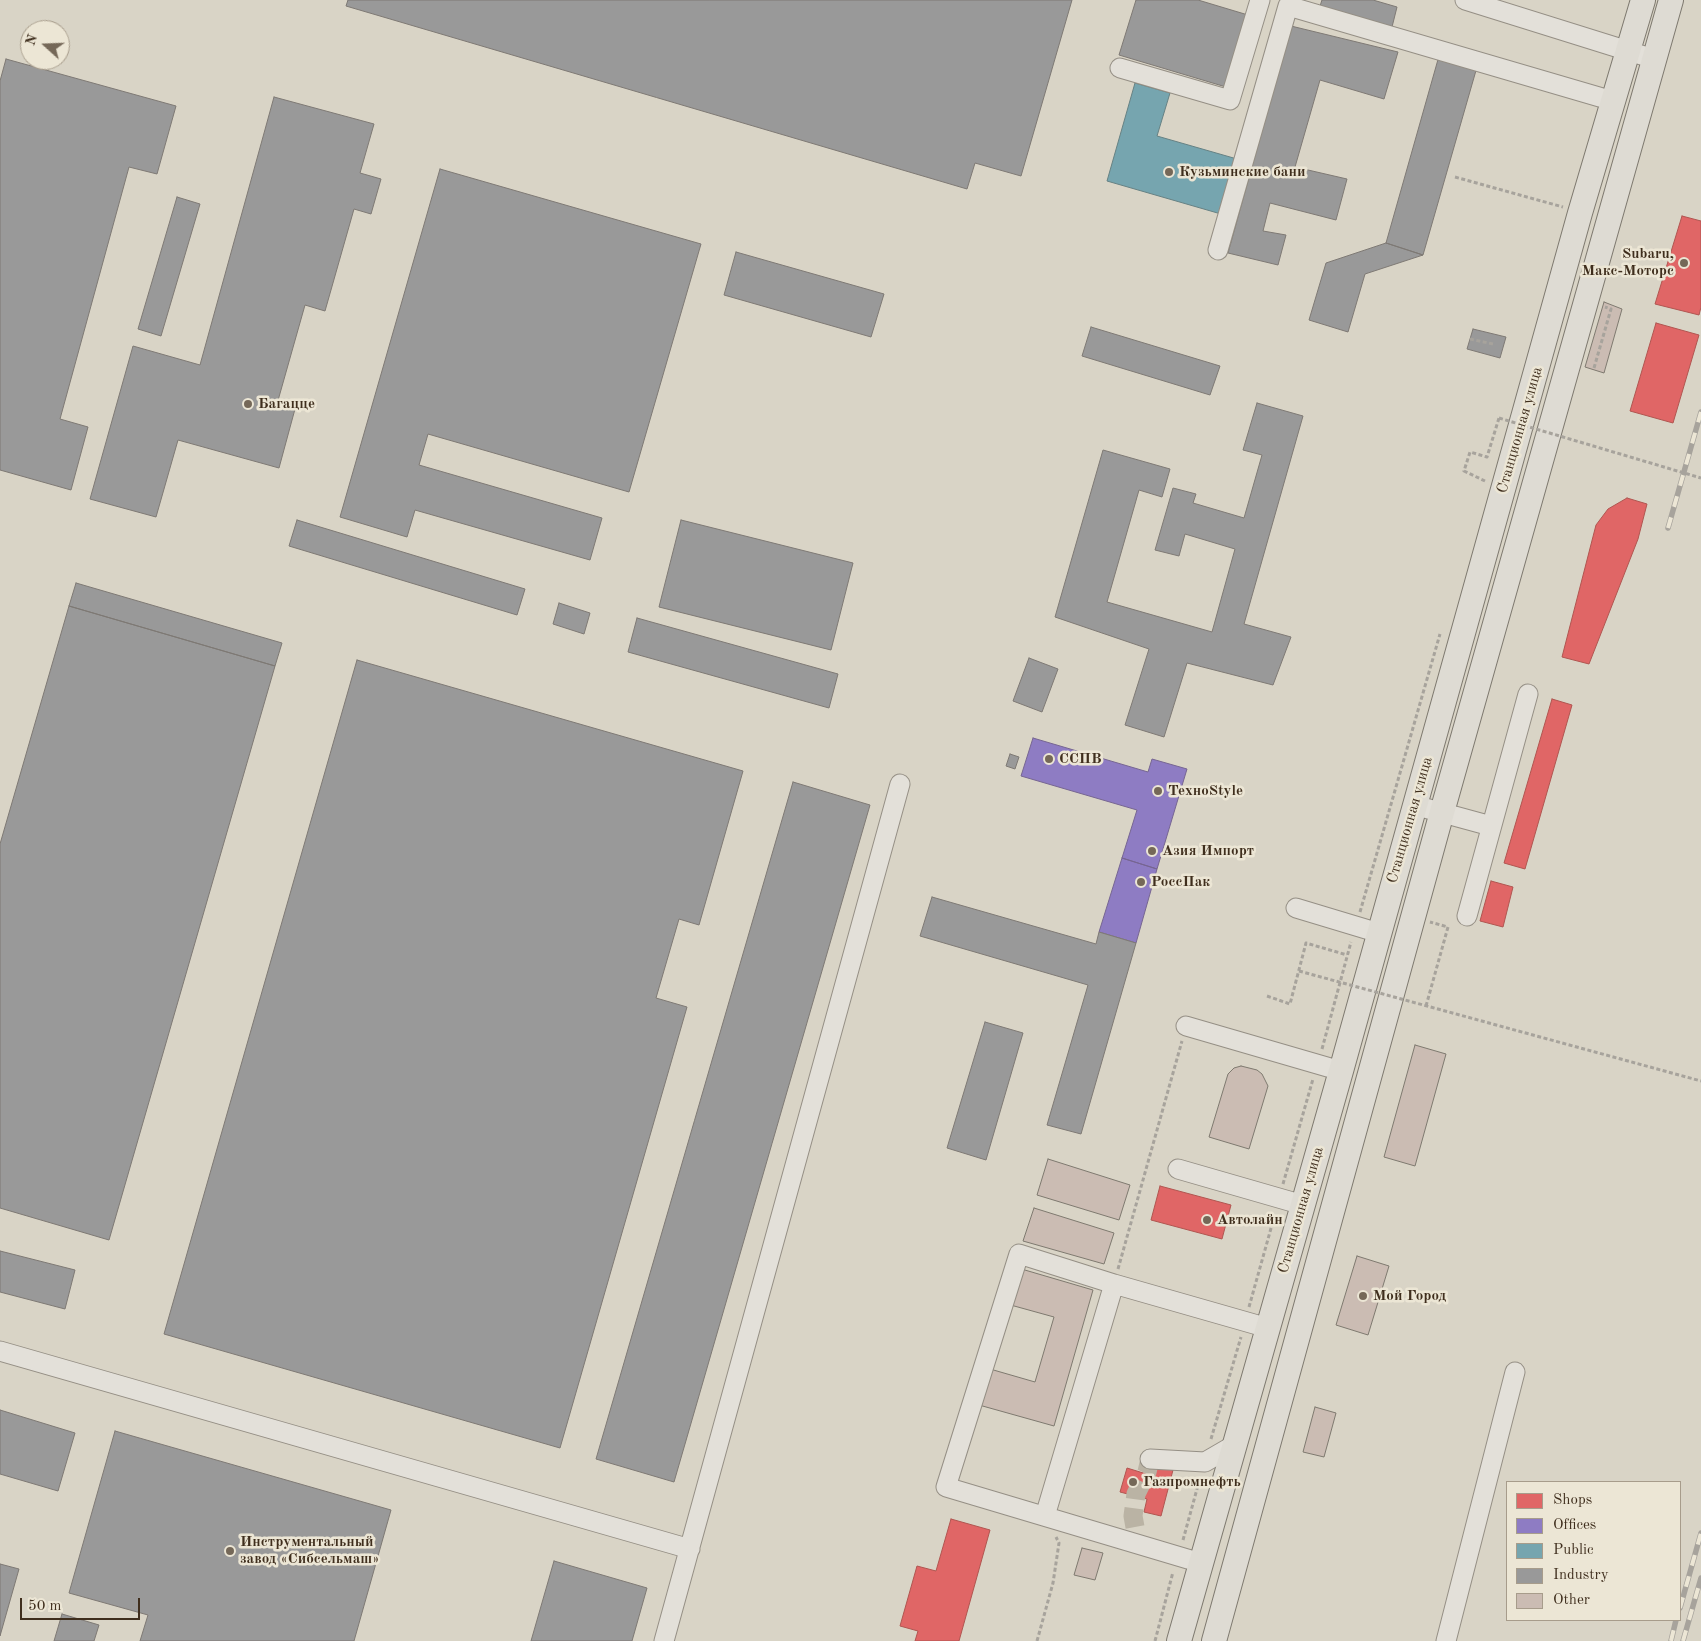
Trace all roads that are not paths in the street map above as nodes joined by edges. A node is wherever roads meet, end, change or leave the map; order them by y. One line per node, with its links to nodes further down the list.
1 (1260, 0): 7 (lane)
2 (1465, 0): 5 (lane)
3 (1643, 0): 5 (main road, Станционная улица)
4 (1671, 0): 6 (main road, Станционная улица)
5 (1628, 52): 6 (lane); 8 (main road, Станционная улица)
6 (1654, 59): 13 (main road, Станционная улица)
7 (1120, 68)
8 (1613, 100): 9 (lane); 12 (main road, Станционная улица)
9 (1218, 250)
10 (1528, 694): 14 (lane)
11 (900, 784): 31 (lane)
12 (1414, 805): 13 (lane); 17 (main road, Станционная улица)
13 (1442, 812): 14 (lane); 35 (main road, Станционная улица)
14 (1491, 826): 16 (lane)
15 (1296, 908): 17 (lane)
16 (1466, 916)
17 (1379, 933): 19 (main road, Станционная улица)
18 (1186, 1026): 19 (lane)
19 (1341, 1071): 21 (main road, Станционная улица)
20 (1178, 1169): 21 (lane)
21 (1303, 1204): 23 (main road, Станционная улица)
22 (1114, 1284): 23 (lane); 28 (lane); 28 (lane)
23 (1268, 1328): 26 (main road, Станционная улица)
24 (0, 1351): 31 (lane)
25 (1515, 1372): 36 (lane)
26 (1236, 1444): 27 (lane); 32 (main road, Станционная улица)
27 (1150, 1459)
28 (1045, 1516): 30 (lane)
29 (1135, 1526): 30 (lane)
30 (1147, 1546): 32 (lane)
31 (690, 1549): 33 (lane)
32 (1201, 1563): 34 (main road, Станционная улица)
33 (664, 1641)
34 (1180, 1641)
35 (1214, 1641)
36 (1446, 1641)

